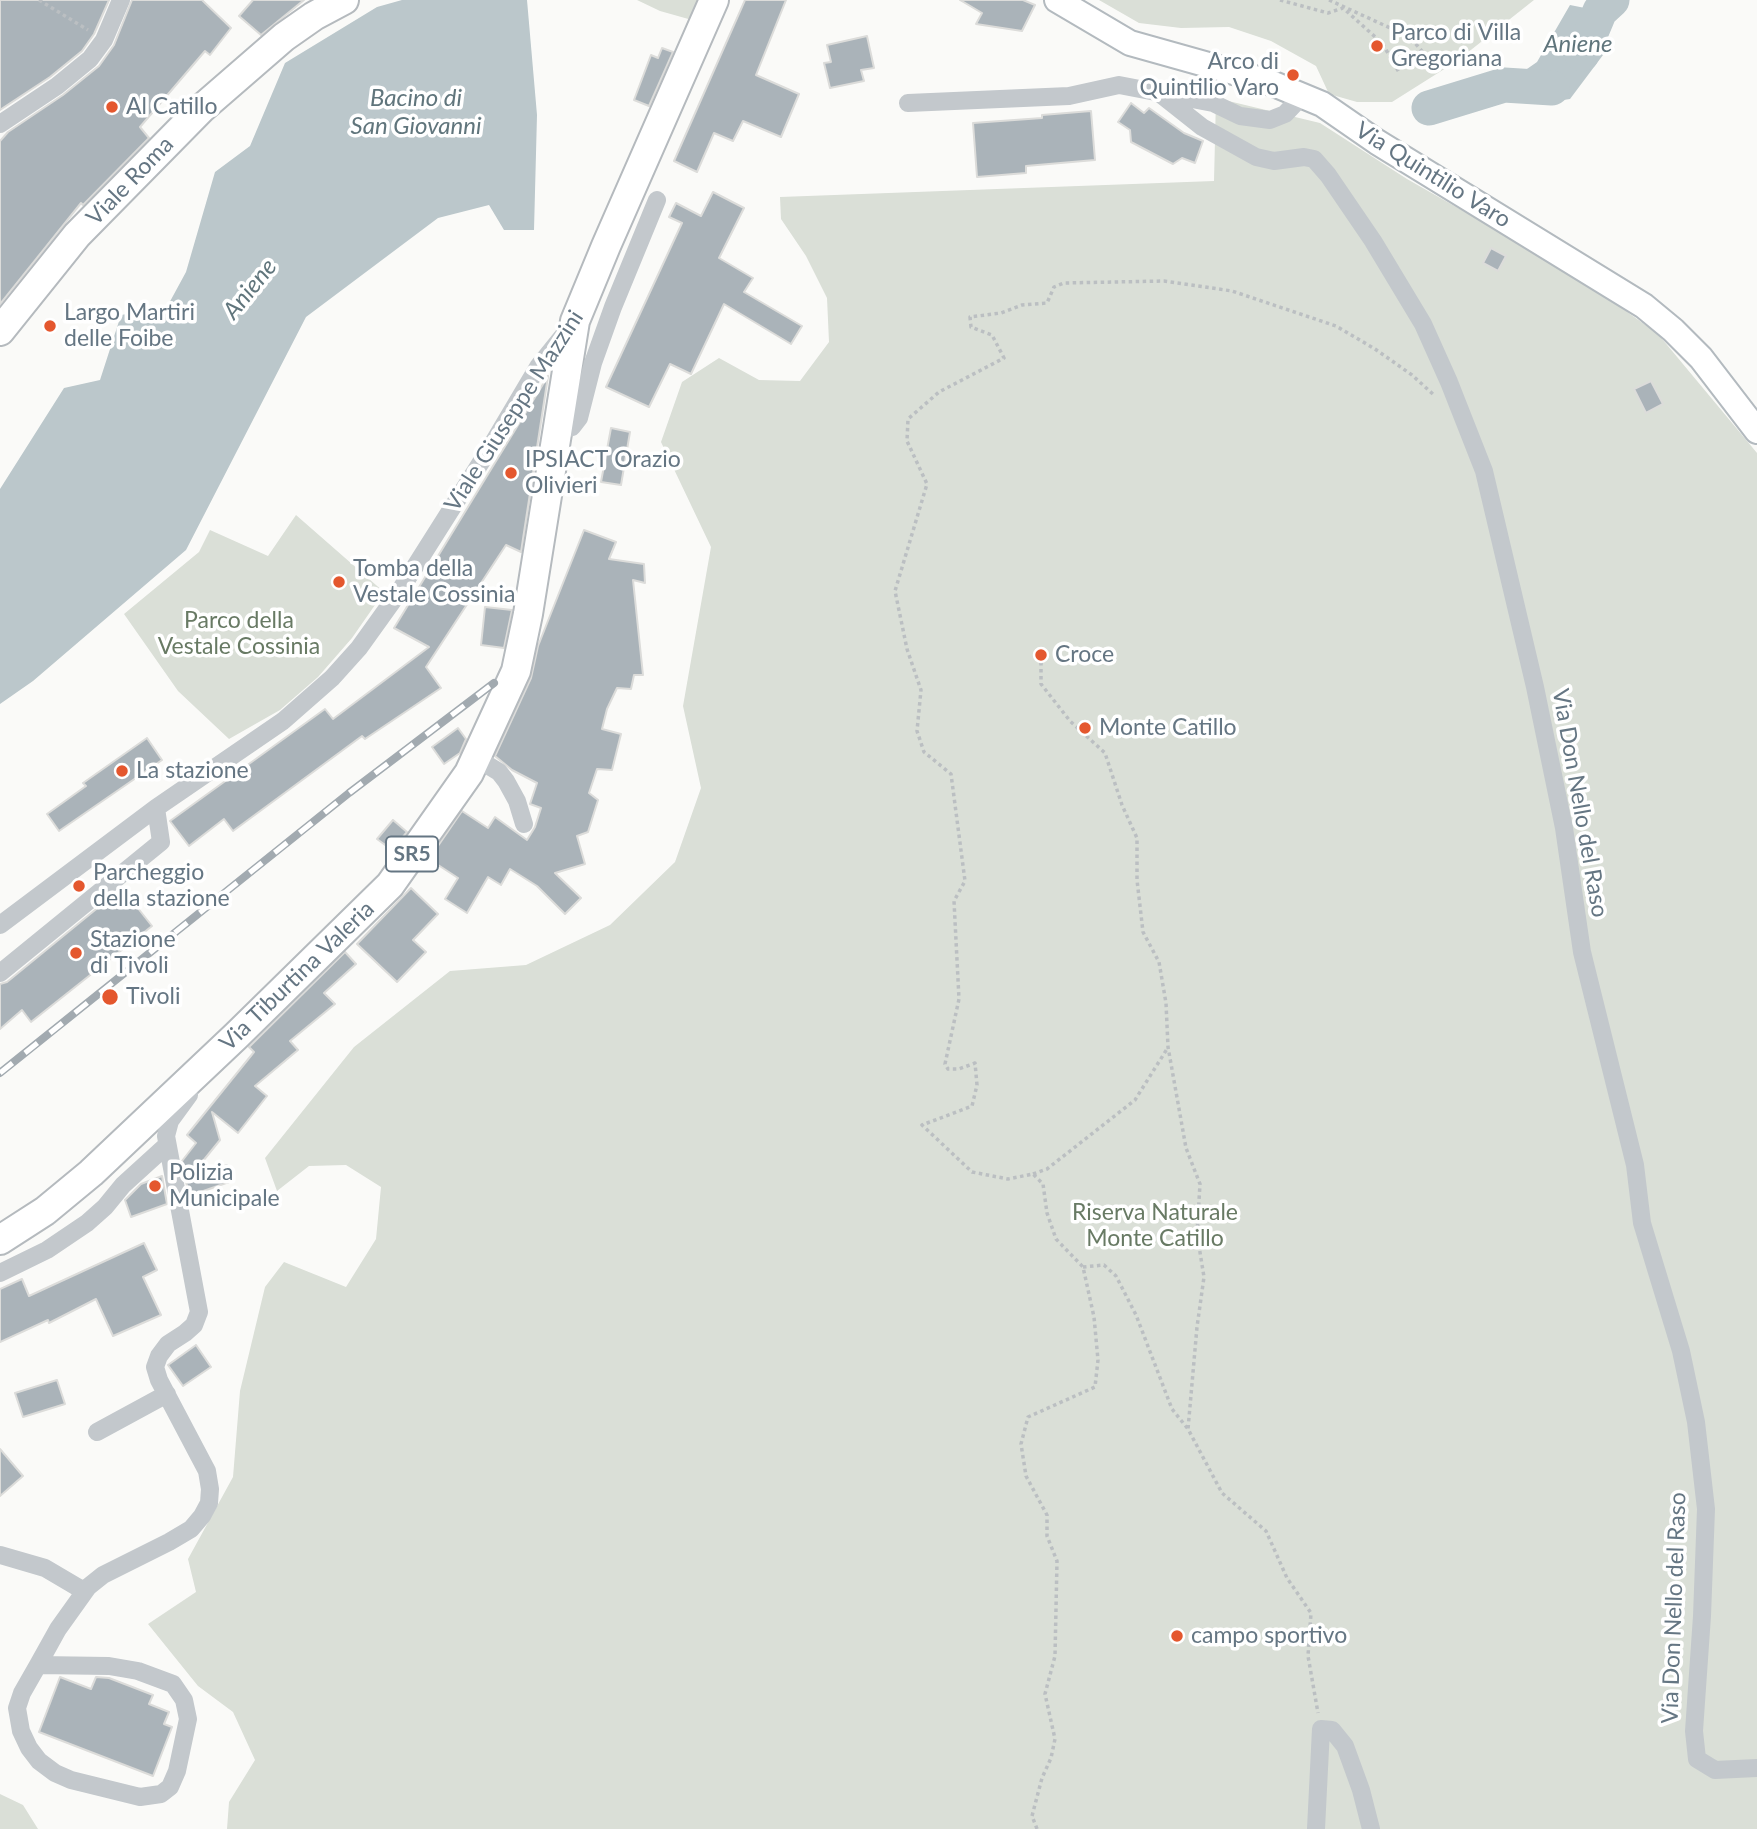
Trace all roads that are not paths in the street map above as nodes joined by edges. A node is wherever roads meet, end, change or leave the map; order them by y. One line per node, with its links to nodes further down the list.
1 (121, 0): 8 (street)
2 (344, 0): 11 (main road, Viale Roma)
3 (714, 0): 10 (main road, Viale Giuseppe Mazzini)
4 (1057, 0): 6 (main road, Via Quintilio Varo)
5 (1159, 93): 6 (street); 7 (street); 28 (street, Via Don Nello del Raso)
6 (1302, 96): 13 (main road, Via Quintilio Varo)
7 (908, 103)
8 (1, 120)
9 (657, 201): 12 (street)
10 (575, 321): 12 (main road, Via Tiburtina Valeria / SR5); 15 (street, Viale Giuseppe Mazzini)
11 (0, 331)
12 (556, 431): 14 (main road, Via Tiburtina Valeria / SR5)
13 (1757, 431)
14 (476, 758): 16 (street); 19 (main road, Via Tiburtina Valeria / SR5)
15 (156, 808): 17 (street, Viale Giuseppe Mazzini); 18 (street)
16 (524, 824)
17 (0, 925)
18 (0, 973)
19 (236, 1036): 20 (street); 21 (main road, Via Tiburtina Valeria / SR5)
20 (167, 1145): 22 (street); 23 (street)
21 (0, 1240)
22 (0, 1273)
23 (167, 1394): 24 (street); 26 (street)
24 (97, 1432)
25 (0, 1555): 26 (street)
26 (84, 1591): 27 (street)
27 (37, 1665): 27 (street)
28 (1757, 1768)
29 (1317, 1829): 30 (street)
30 (1371, 1829)

